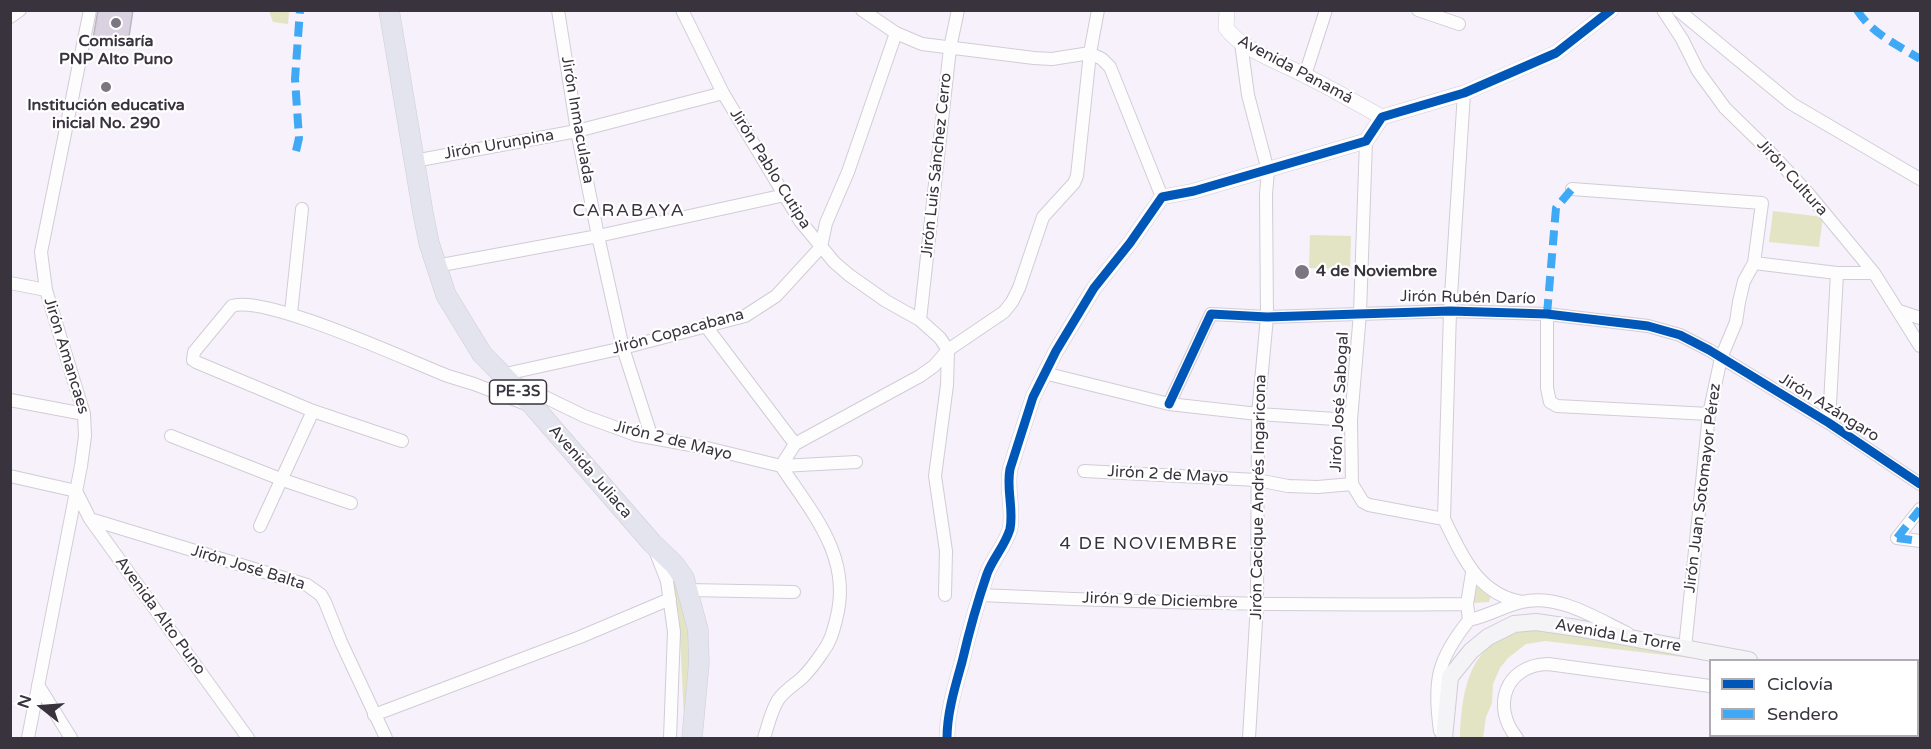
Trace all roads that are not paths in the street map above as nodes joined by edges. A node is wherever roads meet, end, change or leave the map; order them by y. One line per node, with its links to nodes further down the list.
1 (20, 10): 15 (street)
2 (90, 10): 41 (street, Jirón Amancaes)
3 (389, 10): 27 (highway, Avenida Juliaca / PE-3S)
4 (558, 10): 25 (street, Jirón Inmaculada)
5 (682, 10): 22 (street, Jirón Pablo Cutipa)
6 (862, 10): 17 (street)
7 (958, 10): 19 (street, Jirón Luis Sánchez Cerro)
8 (1098, 10): 20 (street)
9 (1227, 10): 18 (street, Avenida Panamá)
10 (1326, 10): 21 (street)
11 (1611, 10): 23 (street)
12 (1663, 10): 39 (street, Jirón Cultura)
13 (1678, 10): 29 (street)
14 (1424, 11): 16 (street)
15 (10, 17)
16 (1459, 24)
17 (896, 33): 19 (street); 35 (street, Jirón Copacabana)
18 (1241, 43): 21 (street, Avenida Panamá); 28 (street, Jirón Cacique Andrés Ingaricona)
19 (950, 48): 20 (street); 49 (street, Jirón Luis Sánchez Cerro)
20 (1090, 52): 32 (street); 53 (street)
21 (1305, 75): 24 (street, Avenida Panamá)
22 (723, 93): 25 (street, Jirón Urunpina); 31 (street, Jirón Pablo Cutipa)
23 (1464, 93): 24 (street); 42 (street)
24 (1382, 117): 26 (street)
25 (577, 131): 27 (street, Jirón Urunpina); 34 (street, Jirón Inmaculada)
26 (1366, 141): 28 (street); 45 (street, Jirón José Sabogal)
27 (414, 160): 37 (highway, Avenida Juliaca / PE-3S)
28 (1268, 171): 32 (street); 47 (street, Jirón Cacique Andrés Ingaricona)
29 (1920, 179)
30 (1572, 189): 36 (street, Jirón Juan Sotomayor Pérez)
31 (785, 195): 34 (street); 35 (street, Jirón Pablo Cutipa)
32 (1162, 197): 55 (street)
33 (302, 209): 44 (street)
34 (598, 236): 37 (street); 52 (street, Jirón Inmaculada)
35 (821, 247): 49 (street, Jirón Pablo Cutipa); 50 (street, Jirón Copacabana)
36 (1754, 263): 38 (street); 54 (street, Jirón Juan Sotomayor Pérez)
37 (436, 266): 56 (highway, Avenida Juliaca / PE-3S)
38 (1837, 273): 39 (street); 65 (street)
39 (1874, 273): 43 (street, Jirón Cultura)
40 (10, 283): 41 (street)
41 (46, 290): 61 (street, Jirón Amancaes)
42 (1450, 311): 45 (street, Jirón Rubén Darío); 46 (street, Jirón Rubén Darío); 82 (street)
43 (1899, 311): 48 (street); 51 (street, Jirón Cultura)
44 (291, 313): 59 (street); 60 (street)
45 (1360, 313): 47 (street, Jirón Rubén Darío); 64 (street, Jirón José Sabogal)
46 (1547, 314): 54 (street, Jirón Rubén Darío); 63 (street)
47 (1267, 317): 58 (street, Jirón Rubén Darío); 62 (street, Jirón Cacique Andrés Ingaricona)
48 (1920, 318)
49 (920, 321): 53 (street, Jirón Pablo Cutipa)
50 (705, 325): 52 (street, Jirón Copacabana); 69 (street)
51 (1920, 346)
52 (623, 348): 56 (street, Jirón Copacabana); 67 (street, Jirón Inmaculada)
53 (948, 350): 69 (street); 89 (street)
54 (1721, 358): 63 (street, Jirón Juan Sotomayor Pérez); 65 (street, Jirón Azángaro)
55 (1044, 373): 58 (street); 90 (street)
56 (501, 375): 59 (highway, Avenida Juliaca / PE-3S); 67 (street, Jirón 2 de Mayo)
57 (10, 400): 61 (street)
58 (1169, 404): 62 (street)
59 (534, 407): 85 (highway, Avenida Juliaca / PE-3S)
60 (313, 411): 68 (street); 74 (street)
61 (84, 414): 78 (street, Jirón Amancaes)
62 (1258, 414): 64 (street); 75 (street, Jirón Cacique Andrés Ingaricona)
63 (1709, 414): 97 (street, Jirón Juan Sotomayor Pérez)
64 (1351, 420): 76 (street, Jirón José Sabogal)
65 (1829, 423): 77 (street, Jirón Azángaro)
66 (171, 436): 74 (street)
67 (652, 438): 71 (street, Jirón 2 de Mayo)
68 (402, 441)
69 (795, 444): 71 (street)
70 (856, 462): 71 (street, Jirón 2 de Mayo)
71 (781, 466): 108 (street)
72 (1084, 471): 75 (street, Jirón 2 de Mayo)
73 (10, 476): 78 (street)
74 (283, 480): 79 (street); 83 (street)
75 (1257, 480): 76 (street, Jirón 2 de Mayo); 94 (street, Jirón Cacique Andrés Ingaricona)
76 (1352, 484): 82 (street)
77 (1920, 484)
78 (76, 491): 81 (street, Avenida Alto Puno); 99 (street, Jirón Amancaes)
79 (351, 503)
80 (1920, 509): 84 (street)
81 (90, 519): 101 (street, Jirón José Balta); 104 (street, Avenida Alto Puno)
82 (1443, 519): 86 (street)
83 (260, 526)
84 (1920, 541)
85 (652, 543): 87 (highway, Avenida Juliaca / PE-3S); 91 (street)
86 (1472, 573): 92 (street); 93 (street)
87 (688, 590): 88 (street); 107 (highway, Avenida Juliaca / PE-3S)
88 (794, 592)
89 (945, 595)
90 (980, 595): 94 (street, Jirón 9 de Diciembre); 109 (street)
91 (670, 599): 101 (street); 106 (street)
92 (1522, 602): 95 (street); 96 (street)
93 (1467, 603): 94 (street, Jirón 9 de Diciembre); 95 (street)
94 (1257, 604): 110 (street, Jirón Cacique Andrés Ingaricona)
95 (1470, 620): 111 (street)
96 (1646, 642): 97 (main road, Avenida La Torre); 111 (main road, Avenida La Torre)
97 (1685, 648): 98 (main road, Avenida La Torre)
98 (1744, 659)
99 (39, 685): 102 (street, Jirón Amancaes); 103 (street)
100 (1709, 686): 112 (street)
101 (374, 715): 105 (street, Jirón José Balta)
102 (28, 738)
103 (71, 738)
104 (248, 738)
105 (386, 738)
106 (670, 738)
107 (692, 738)
108 (764, 738)
109 (947, 738)
110 (1249, 738)
111 (1443, 738)
112 (1517, 738)

